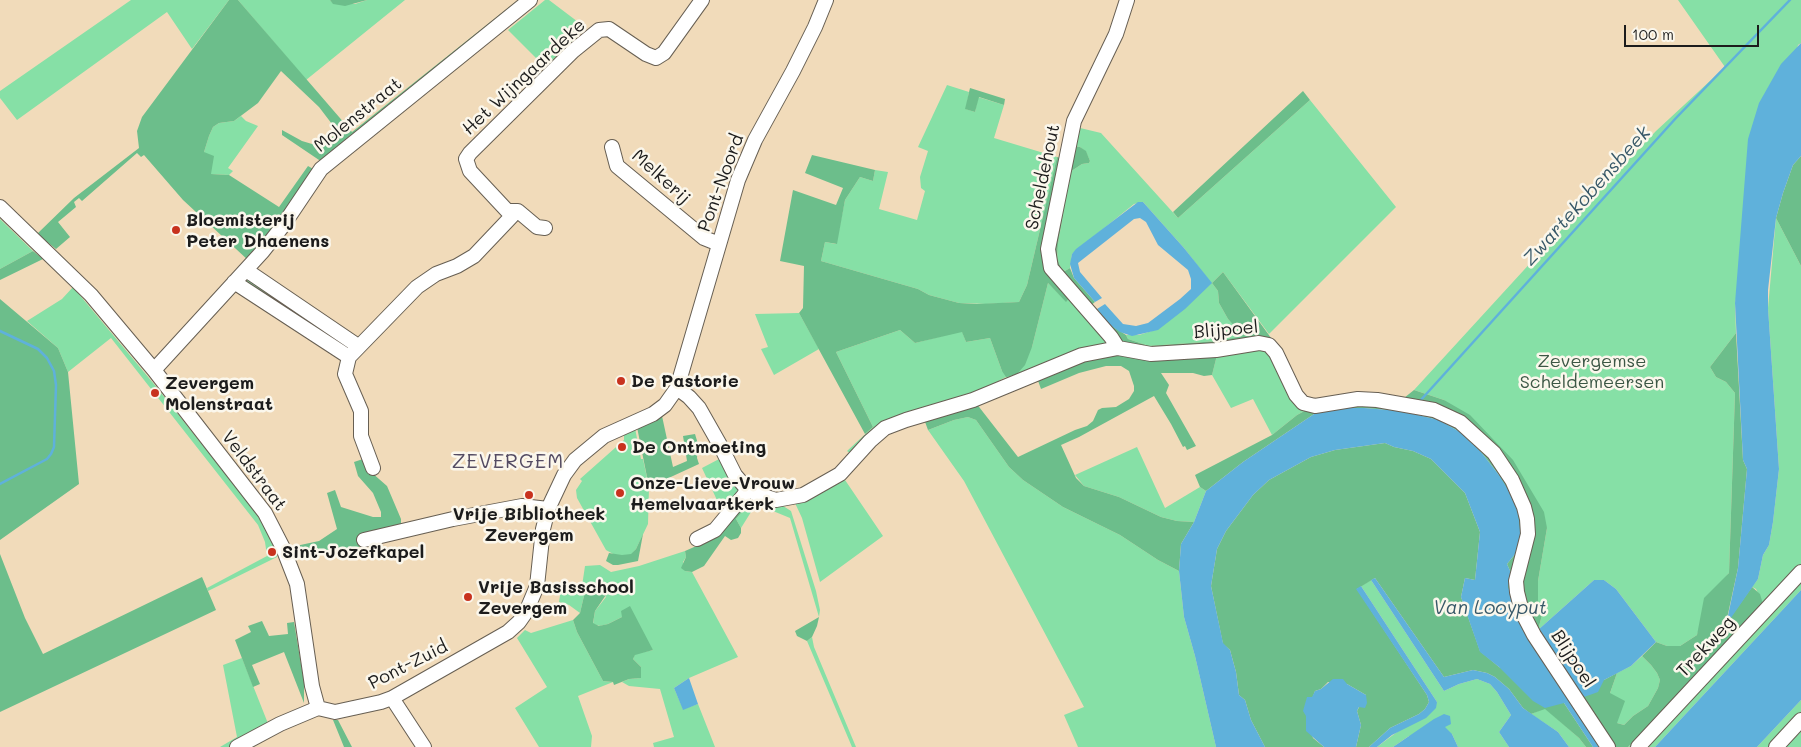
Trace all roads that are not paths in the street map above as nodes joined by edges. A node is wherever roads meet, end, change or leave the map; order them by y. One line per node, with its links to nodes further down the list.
1 (530, 0): 10 (street, Molenstraat)
2 (702, 0): 7 (street, Het Wijngaardeke)
3 (826, 0): 9 (street, Pont-Noord)
4 (1126, 0): 13 (street, Scheldehout)
5 (612, 147): 9 (street, Melkerij)
6 (0, 207): 15 (street, Veldstraat)
7 (510, 211): 8 (street, Het Wijngaardeke); 12 (street)
8 (545, 228)
9 (719, 244): 16 (street, Pont-Noord)
10 (246, 270): 11 (street, Molenstraat); 12 (street)
11 (234, 282): 14 (street); 15 (street, Molenstraat)
12 (358, 346): 14 (street)
13 (1118, 348): 18 (street, Blijpoel); 28 (street, Blijpoel)
14 (349, 357): 17 (street)
15 (154, 370): 24 (street, Veldstraat)
16 (677, 388): 18 (street); 19 (street, Pont-Zuid)
17 (373, 468)
18 (747, 489): 20 (street)
19 (548, 509): 21 (street); 23 (street, Pont-Zuid)
20 (697, 539)
21 (364, 540)
22 (1801, 572): 29 (street, Trekweg)
23 (392, 698): 24 (street, Pont-Zuid); 27 (street)
24 (318, 708): 26 (street, Pont-Zuid)
25 (1801, 720): 30 (street)
26 (237, 747)
27 (424, 747)
28 (1608, 747)
29 (1638, 747)
30 (1776, 747)

